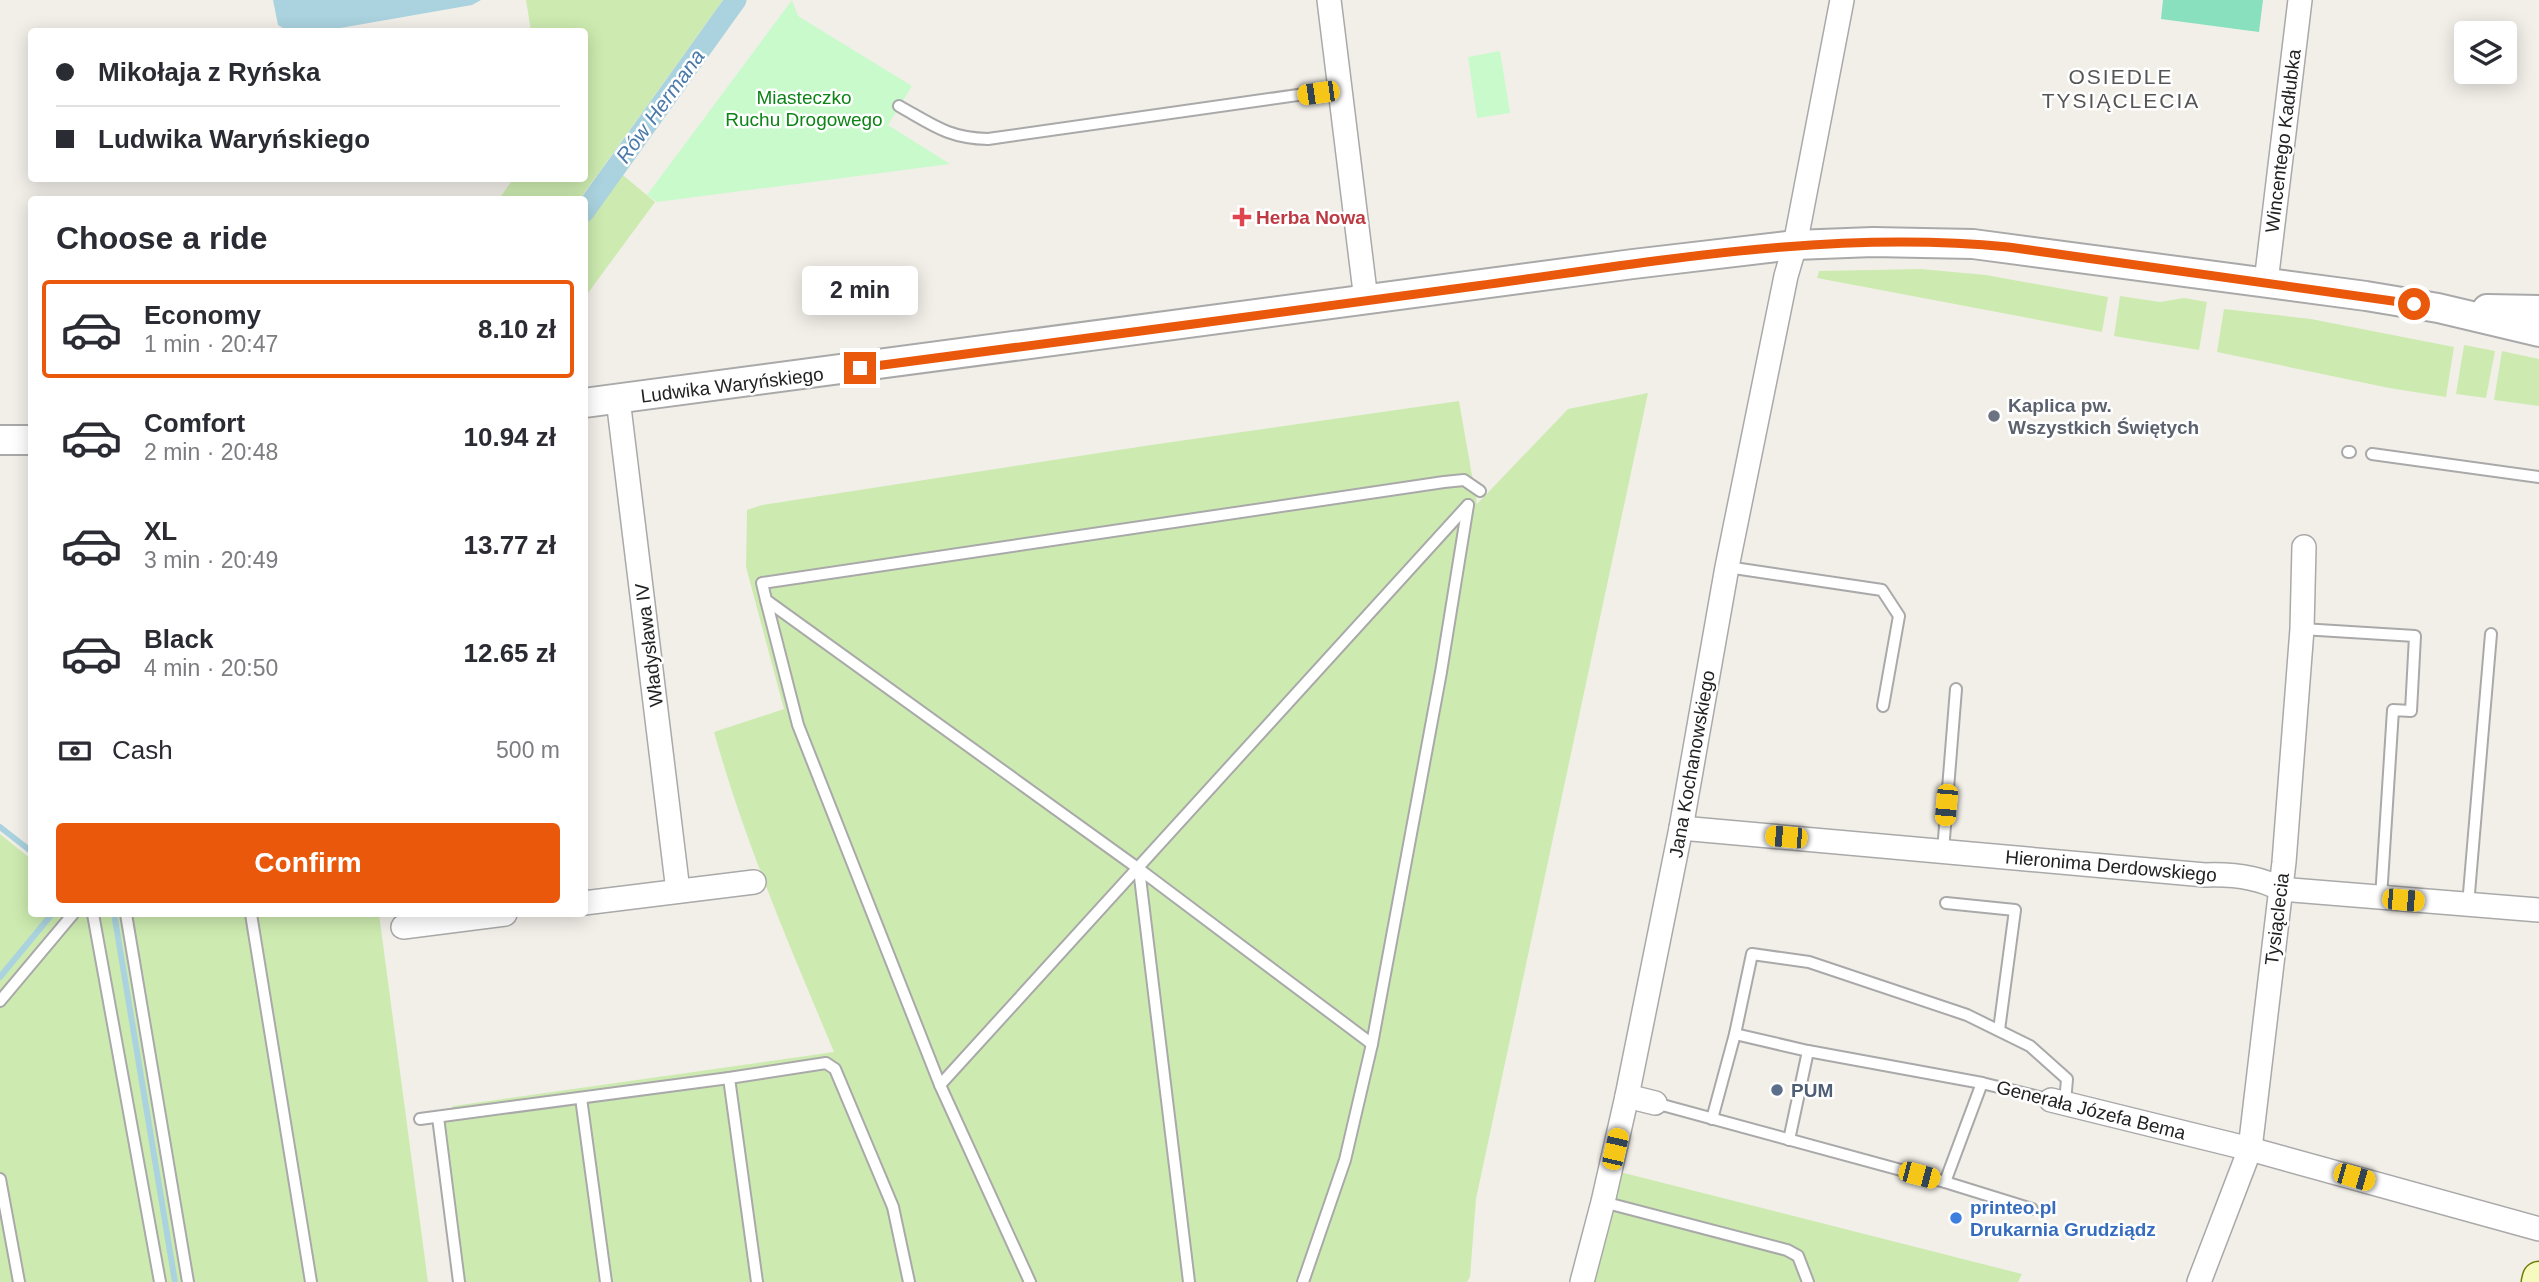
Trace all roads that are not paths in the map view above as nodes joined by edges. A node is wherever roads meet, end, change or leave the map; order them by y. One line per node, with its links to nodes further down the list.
1 (1328, 0): 4 (street)
2 (1842, 0): 6 (street, Jana Kochanowskiego)
3 (2300, 0): 7 (street, Wincentego Kadłubka)
4 (1340, 89): 5 (lane); 8 (street)
5 (899, 106)
6 (1795, 246): 7 (street, Ludwika Waryńskiego); 8 (street, Ludwika Waryńskiego); 20 (street, Jana Kochanowskiego)
7 (2266, 282): 9 (street, Ludwika Waryńskiego)
8 (1366, 300): 12 (street, Ludwika Waryńskiego)
9 (2438, 308): 10 (street); 11 (street)
10 (2539, 310)
11 (2539, 332)
12 (618, 399): 13 (street, Ludwika Waryńskiego); 31 (street, Władysława IV)
13 (588, 403)
14 (0, 440): 15 (street)
15 (28, 440)
16 (2372, 454): 17 (lane)
17 (2539, 477)
18 (1480, 491): 21 (lane)
19 (2304, 547): 22 (street, Tysiąclecia)
20 (1727, 567): 25 (lane); 26 (street, Jana Kochanowskiego)
21 (766, 600): 28 (lane); 50 (lane)
22 (2302, 629): 30 (street, Tysiąclecia); 32 (lane)
23 (2491, 634): 35 (lane)
24 (1956, 689): 27 (lane)
25 (1883, 706)
26 (1681, 828): 27 (street, Hieronima Derdowskiego); 51 (street, Jana Kochanowskiego)
27 (1942, 851): 30 (street, Hieronima Derdowskiego)
28 (1139, 869): 46 (lane); 46 (lane); 50 (lane); 74 (lane)
29 (754, 882): 31 (street)
30 (2280, 889): 32 (street, Hieronima Derdowskiego); 59 (street, Tysiąclecia)
31 (678, 891): 33 (street)
32 (2381, 898): 35 (street, Hieronima Derdowskiego)
33 (588, 902)
34 (1946, 903): 44 (lane)
35 (2469, 905): 36 (street, Hieronima Derdowskiego)
36 (2539, 910)
37 (70, 917): 43 (lane)
38 (94, 917): 66 (lane)
39 (127, 917): 67 (lane)
40 (251, 917): 68 (lane)
41 (481, 917): 42 (street)
42 (403, 927)
43 (0, 1001)
44 (1999, 1030): 45 (lane); 53 (lane)
45 (1735, 1034): 47 (lane); 57 (lane)
46 (1371, 1044): 75 (lane)
47 (1808, 1051): 49 (lane); 58 (lane)
48 (729, 1078): 52 (lane); 71 (lane); 72 (lane)
49 (1982, 1083): 53 (lane, Generała Józefa Bema); 61 (lane, Generała Józefa Bema)
50 (940, 1085): 73 (lane)
51 (1627, 1096): 54 (street); 62 (street, Jana Kochanowskiego)
52 (581, 1098): 55 (lane); 70 (lane)
53 (2058, 1102): 59 (street, Generała Józefa Bema)
54 (1655, 1103): 57 (lane)
55 (438, 1117): 56 (lane); 69 (lane)
56 (420, 1119)
57 (1712, 1119): 58 (lane)
58 (1789, 1140): 61 (lane)
59 (2250, 1149): 64 (street, Generała Józefa Bema); 78 (street, Tysiąclecia)
60 (0, 1179): 65 (lane)
61 (1945, 1182): 63 (lane)
62 (1603, 1202): 76 (street, Jana Kochanowskiego); 77 (lane)
63 (2032, 1209)
64 (2539, 1230)
65 (19, 1282)
66 (160, 1282)
67 (188, 1282)
68 (311, 1282)
69 (459, 1282)
70 (606, 1282)
71 (757, 1282)
72 (909, 1282)
73 (1030, 1282)
74 (1189, 1282)
75 (1303, 1282)
76 (1582, 1282)
77 (1808, 1282)
78 (2199, 1282)

